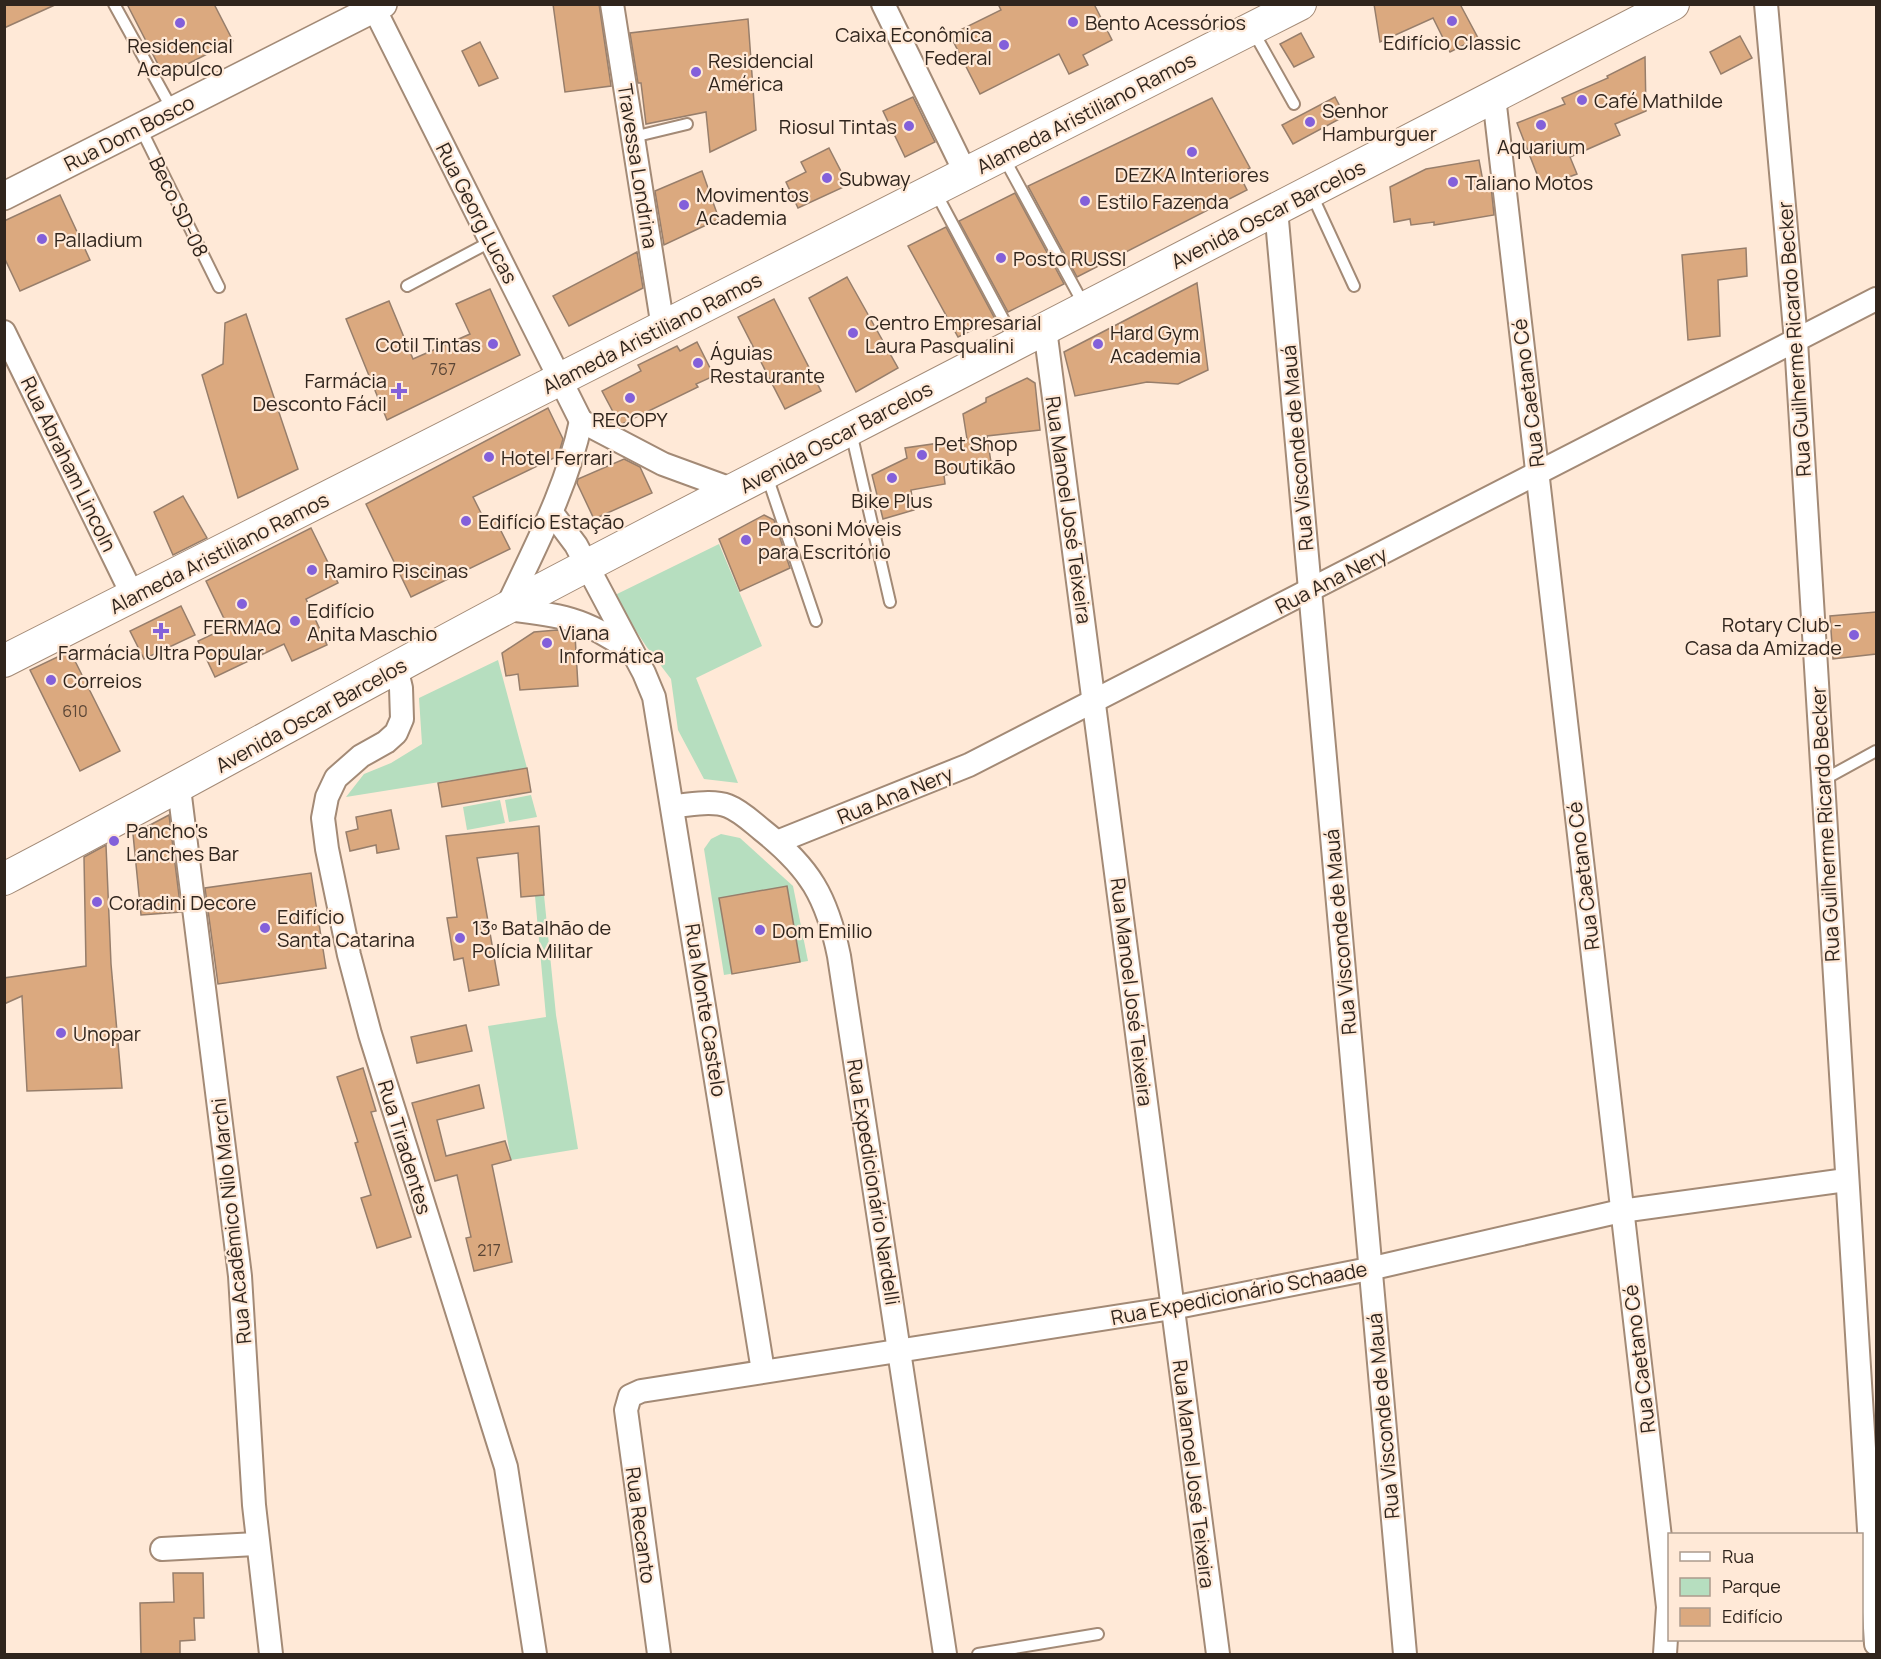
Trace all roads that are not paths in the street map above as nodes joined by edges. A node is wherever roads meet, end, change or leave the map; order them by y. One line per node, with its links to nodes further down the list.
1 (114, 4): 11 (lane)
2 (612, 4): 14 (street, Travessa Londrina)
3 (883, 4): 16 (street)
4 (1300, 4): 8 (main road, Alameda Aristiliano Ramos)
5 (1673, 4): 9 (main road, Avenida Oscar Barcelos)
6 (1766, 4): 30 (street, Rua Guilherme Ricardo Becker)
7 (377, 6): 11 (street, Rua Dom Bosco); 21 (street, Rua Georg Lucas)
8 (1252, 29): 10 (lane); 15 (main road, Alameda Aristiliano Ramos)
9 (1494, 97): 18 (main road, Avenida Oscar Barcelos); 36 (street, Rua Caetano Cé)
10 (1294, 104)
11 (173, 111): 13 (street, Rua Dom Bosco)
12 (687, 124): 14 (lane)
13 (140, 127): 19 (street, Rua Dom Bosco); 24 (lane, Beco SD-08)
14 (633, 137): 27 (street, Travessa Londrina)
15 (1003, 155): 16 (main road, Alameda Aristiliano Ramos); 26 (lane)
16 (966, 174): 17 (main road, Alameda Aristiliano Ramos)
17 (935, 189): 27 (main road, Alameda Aristiliano Ramos); 31 (lane)
18 (1311, 192): 20 (main road, Avenida Oscar Barcelos); 23 (lane)
19 (4, 196)
20 (1276, 209): 26 (main road, Avenida Oscar Barcelos); 40 (street, Rua Visconde de Mauá)
21 (492, 241): 22 (lane); 32 (street, Rua Georg Lucas)
22 (407, 286)
23 (1354, 286)
24 (219, 287)
25 (1876, 299): 30 (street, Rua Ana Nery)
26 (1086, 308): 28 (main road, Avenida Oscar Barcelos)
27 (663, 327): 32 (main road, Alameda Aristiliano Ramos)
28 (1045, 329): 31 (main road, Avenida Oscar Barcelos); 48 (street, Rua Manoel José Teixeira)
29 (4, 332): 41 (street, Rua Abraham Lincoln)
30 (1796, 341): 36 (street, Rua Ana Nery); 50 (street, Rua Guilherme Ricardo Becker)
31 (1016, 344): 34 (main road, Avenida Oscar Barcelos)
32 (561, 379): 33 (street, Rua Georg Lucas); 41 (main road, Alameda Aristiliano Ramos)
33 (581, 421): 37 (street); 38 (street)
34 (850, 429): 35 (main road, Avenida Oscar Barcelos); 42 (lane)
35 (766, 473): 37 (main road, Avenida Oscar Barcelos); 44 (lane)
36 (1537, 474): 40 (street, Rua Ana Nery); 56 (street, Rua Caetano Cé)
37 (734, 490): 39 (main road, Avenida Oscar Barcelos)
38 (552, 513): 39 (street, Rua Monte Castelo); 43 (street)
39 (586, 566): 43 (main road, Avenida Oscar Barcelos); 45 (street, Rua Monte Castelo)
40 (1310, 591): 48 (street, Rua Ana Nery); 57 (street, Rua Visconde de Mauá)
41 (133, 596): 46 (main road, Alameda Aristiliano Ramos)
42 (890, 602)
43 (507, 609): 45 (street, Rua Monte Castelo); 47 (main road, Avenida Oscar Barcelos)
44 (816, 621)
45 (633, 652): 52 (street, Rua Monte Castelo)
46 (4, 661)
47 (396, 667): 51 (main road, Avenida Oscar Barcelos); 67 (street, Rua Tiradentes)
48 (1095, 701): 53 (street, Rua Ana Nery); 58 (street, Rua Manoel José Teixeira)
49 (1876, 752): 50 (lane)
50 (1822, 780): 55 (street, Rua Guilherme Ricardo Becker)
51 (179, 788): 54 (main road, Avenida Oscar Barcelos); 62 (street, Rua Acadêmico Nilo Marchi)
52 (673, 806): 53 (street, Rua Expedicionário Nardelli); 60 (street, Rua Monte Castelo)
53 (777, 842): 59 (street, Rua Expedicionário Nardelli)
54 (4, 879)
55 (1846, 1179): 56 (street, Rua Expedicionário Schaade); 65 (street, Rua Guilherme Ricardo Becker)
56 (1621, 1211): 57 (street, Rua Expedicionário Schaade); 73 (street, Rua Caetano Cé)
57 (1369, 1269): 58 (street, Rua Expedicionário Schaade); 72 (street, Rua Visconde de Mauá)
58 (1172, 1308): 59 (street, Rua Expedicionário Schaade); 71 (street, Rua Manoel José Teixeira)
59 (899, 1351): 60 (street, Rua Expedicionário Schaade); 69 (street, Rua Expedicionário Nardelli)
60 (763, 1371): 61 (street, Rua Expedicionário Schaade)
61 (630, 1396): 68 (street, Rua Recanto)
62 (258, 1544): 63 (street); 66 (street, Rua Acadêmico Nilo Marchi)
63 (162, 1549)
64 (1098, 1634): 70 (lane)
65 (1876, 1644)
66 (272, 1654)
67 (535, 1654)
68 (658, 1654)
69 (945, 1654)
70 (978, 1654)
71 (1218, 1654)
72 (1405, 1654)
73 (1665, 1654)

